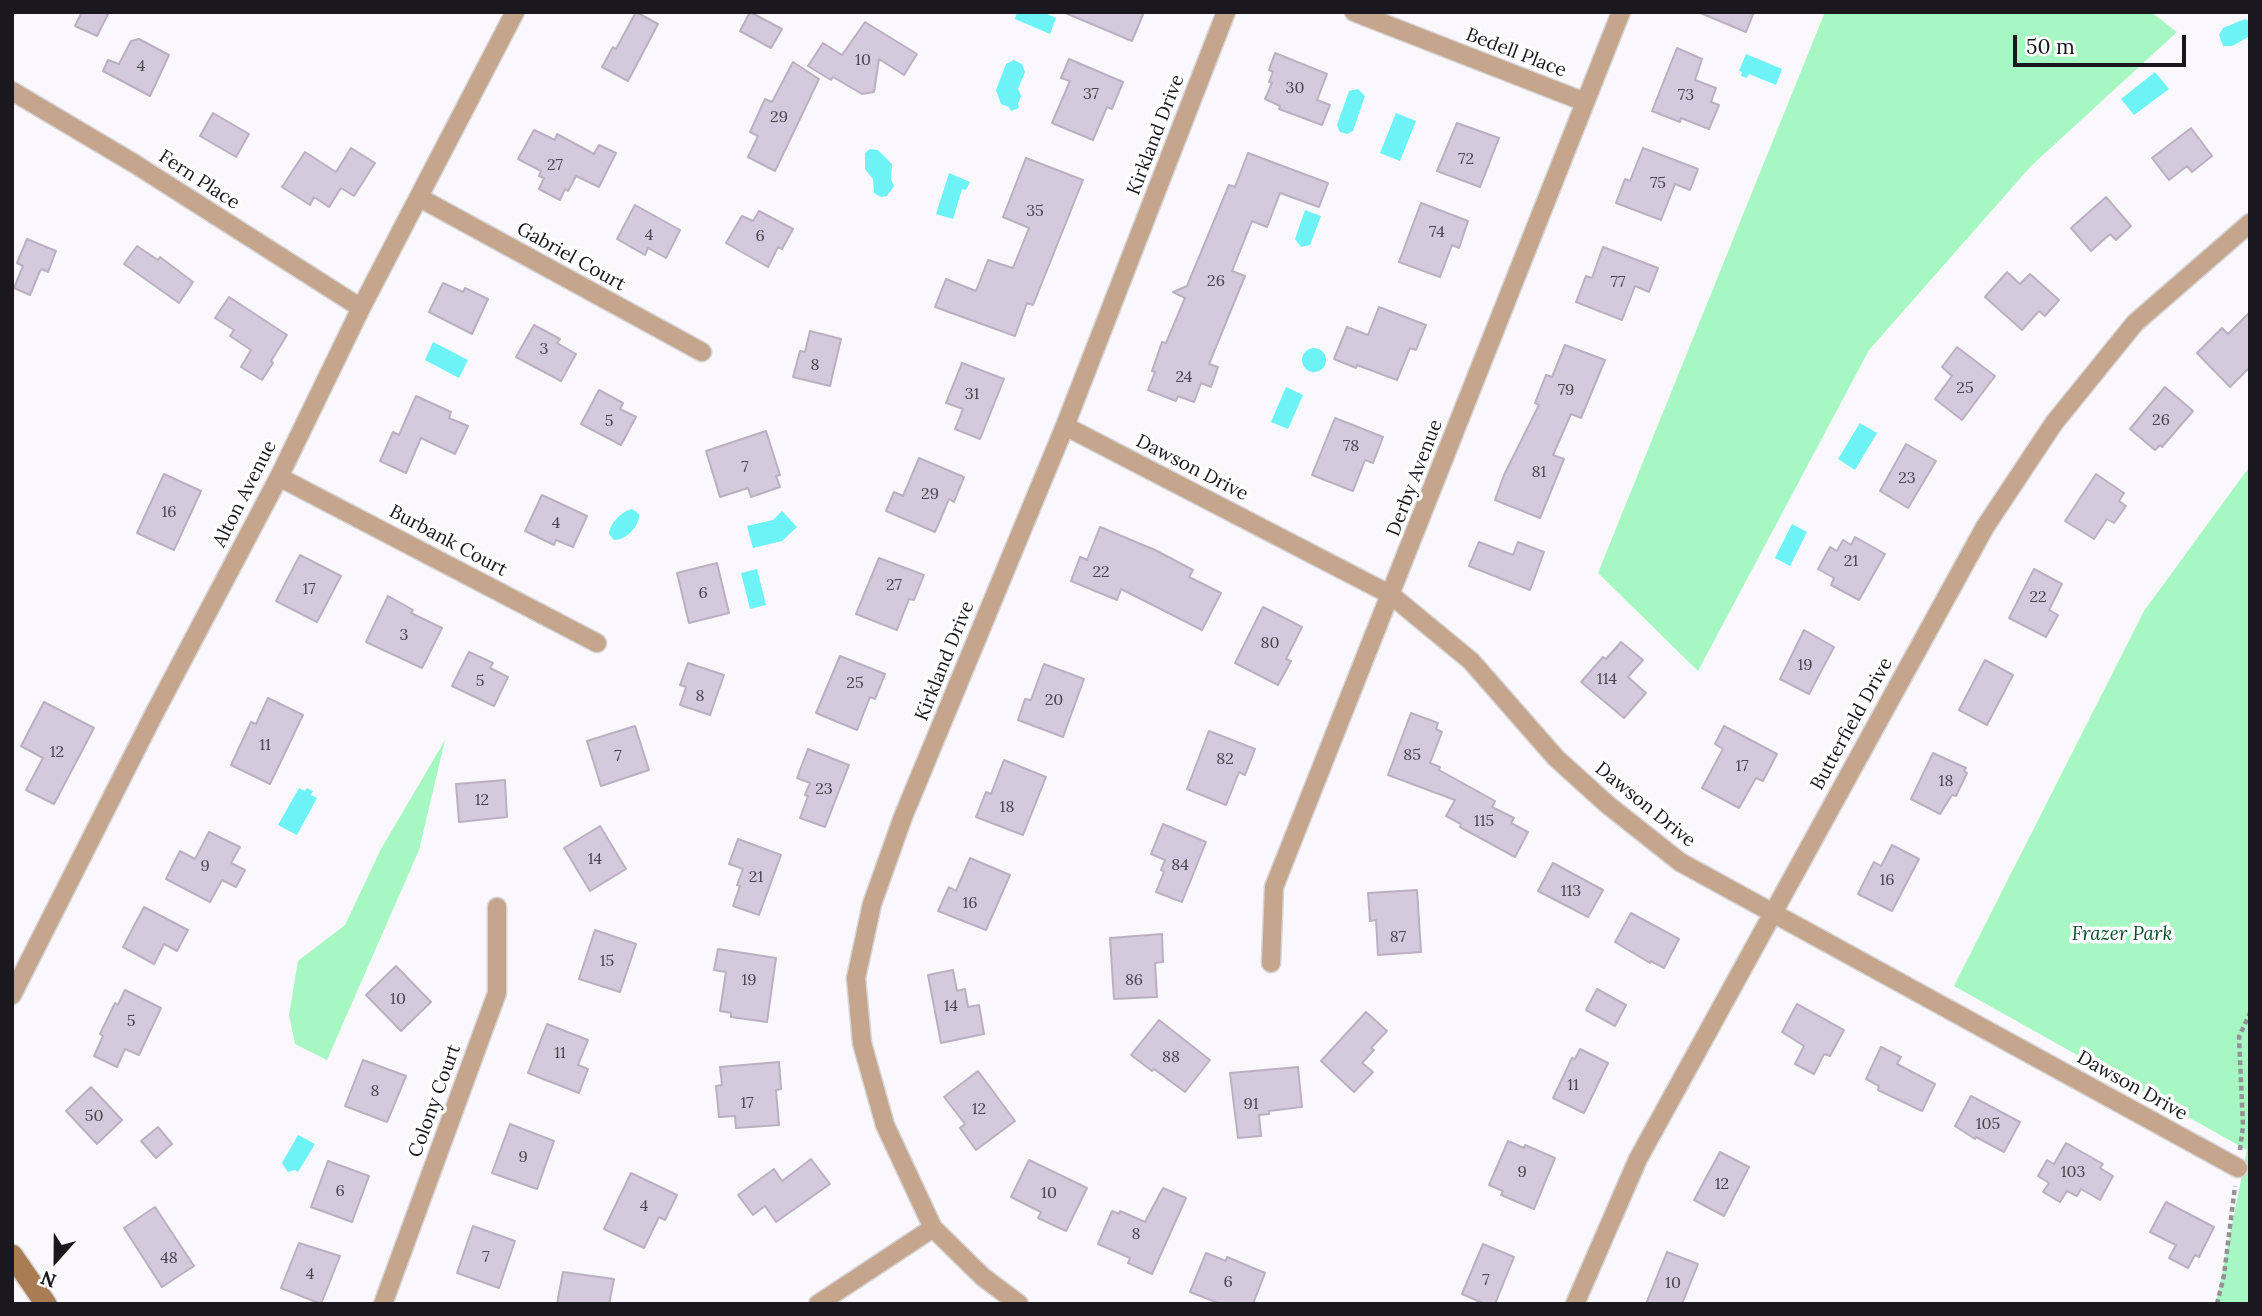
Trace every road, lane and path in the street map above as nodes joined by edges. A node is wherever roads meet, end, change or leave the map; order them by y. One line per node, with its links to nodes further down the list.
1 (515, 12): 7 (street, Alton Avenue)
2 (1227, 12): 11 (street, Kirkland Drive)
3 (1354, 12): 6 (street, Bedell Place)
4 (1621, 12): 6 (street, Derby Avenue)
5 (12, 91): 9 (street, Fern Place)
6 (1585, 103): 13 (street, Derby Avenue)
7 (420, 198): 9 (street, Alton Avenue); 10 (street, Gabriel Court)
8 (2250, 223): 16 (street, Butterfield Drive)
9 (361, 308): 12 (street, Alton Avenue)
10 (702, 352)
11 (1065, 426): 13 (street, Dawson Drive); 20 (street, Kirkland Drive)
12 (279, 477): 14 (street, Burbank Court); 18 (street, Alton Avenue)
13 (1391, 595): 16 (street, Dawson Drive); 17 (street, Derby Avenue)
14 (597, 643)
15 (497, 906): 23 (street, Colony Court)
16 (1775, 913): 19 (street, Dawson Drive); 26 (street, Butterfield Drive)
17 (1271, 963)
18 (12, 995)
19 (2238, 1168)
20 (933, 1228): 24 (street); 25 (street, Kirkland Drive)
21 (12, 1255): 22 (main road)
22 (46, 1304)
23 (383, 1304)
24 (818, 1304)
25 (1019, 1304)
26 (1575, 1304)

